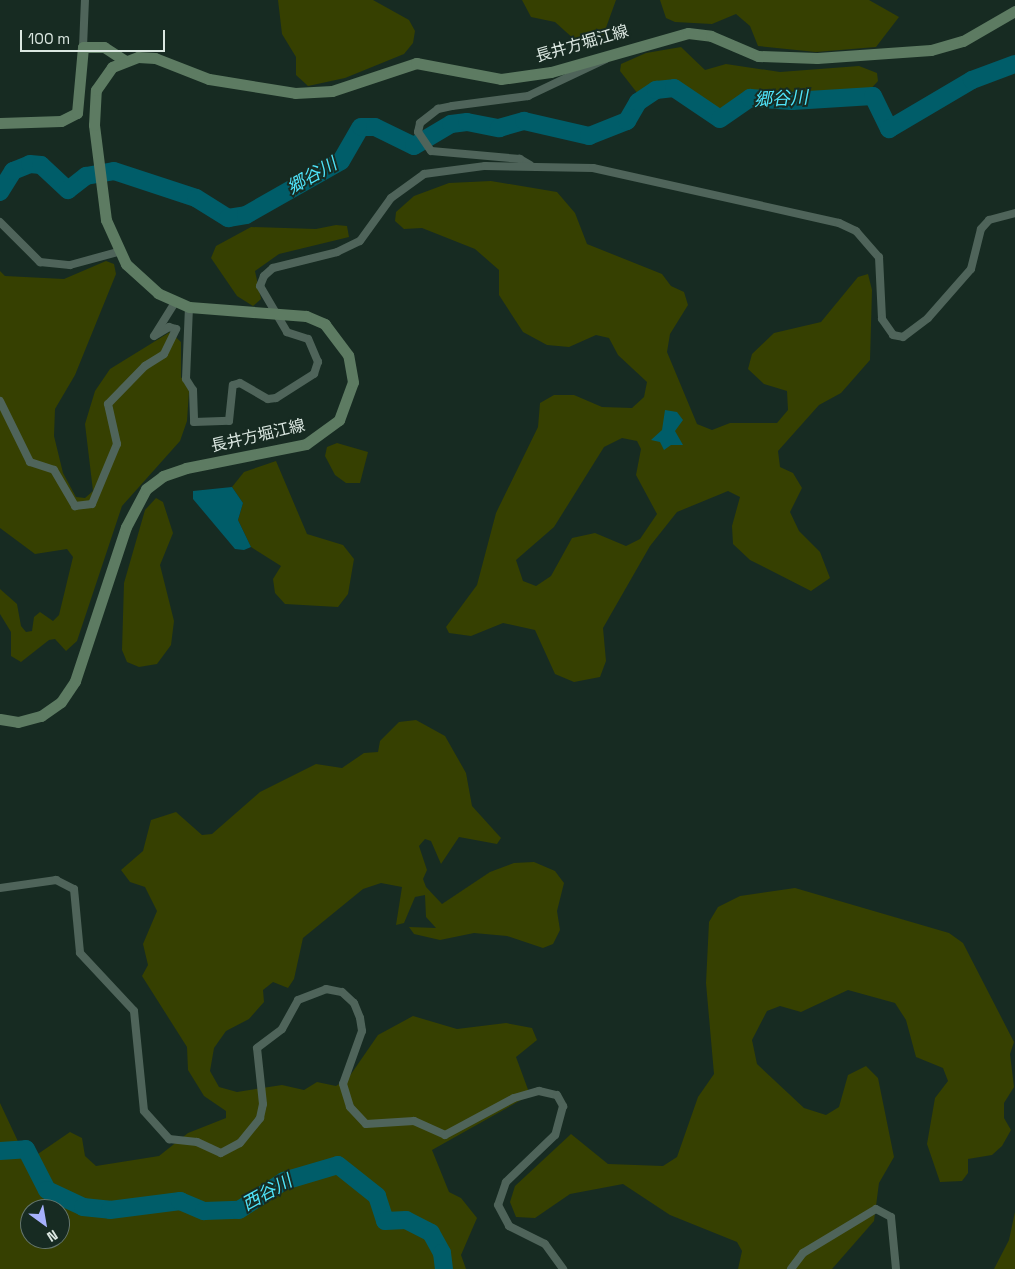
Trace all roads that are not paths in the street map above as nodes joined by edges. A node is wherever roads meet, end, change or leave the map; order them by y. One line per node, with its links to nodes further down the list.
1 (84, 0): 3 (street)
2 (1015, 11): 4 (main road, 長井方堀江線)
3 (83, 47): 5 (main road); 6 (main road)
4 (613, 52): 5 (main road, 長井方堀江線); 7 (street)
5 (124, 60): 10 (main road, 長井方堀江線)
6 (0, 123)
7 (533, 166): 8 (street); 13 (street)
8 (1015, 213)
9 (0, 222): 10 (street)
10 (118, 252): 11 (main road, 長井方堀江線)
11 (176, 302): 12 (main road, 長井方堀江線); 14 (street)
12 (189, 307): 13 (main road, 長井方堀江線); 13 (street)
13 (276, 314): 15 (main road, 長井方堀江線)
14 (0, 401)
15 (0, 719)
16 (0, 888): 17 (street)
17 (563, 1269)
18 (791, 1269): 19 (street)
19 (896, 1269)

